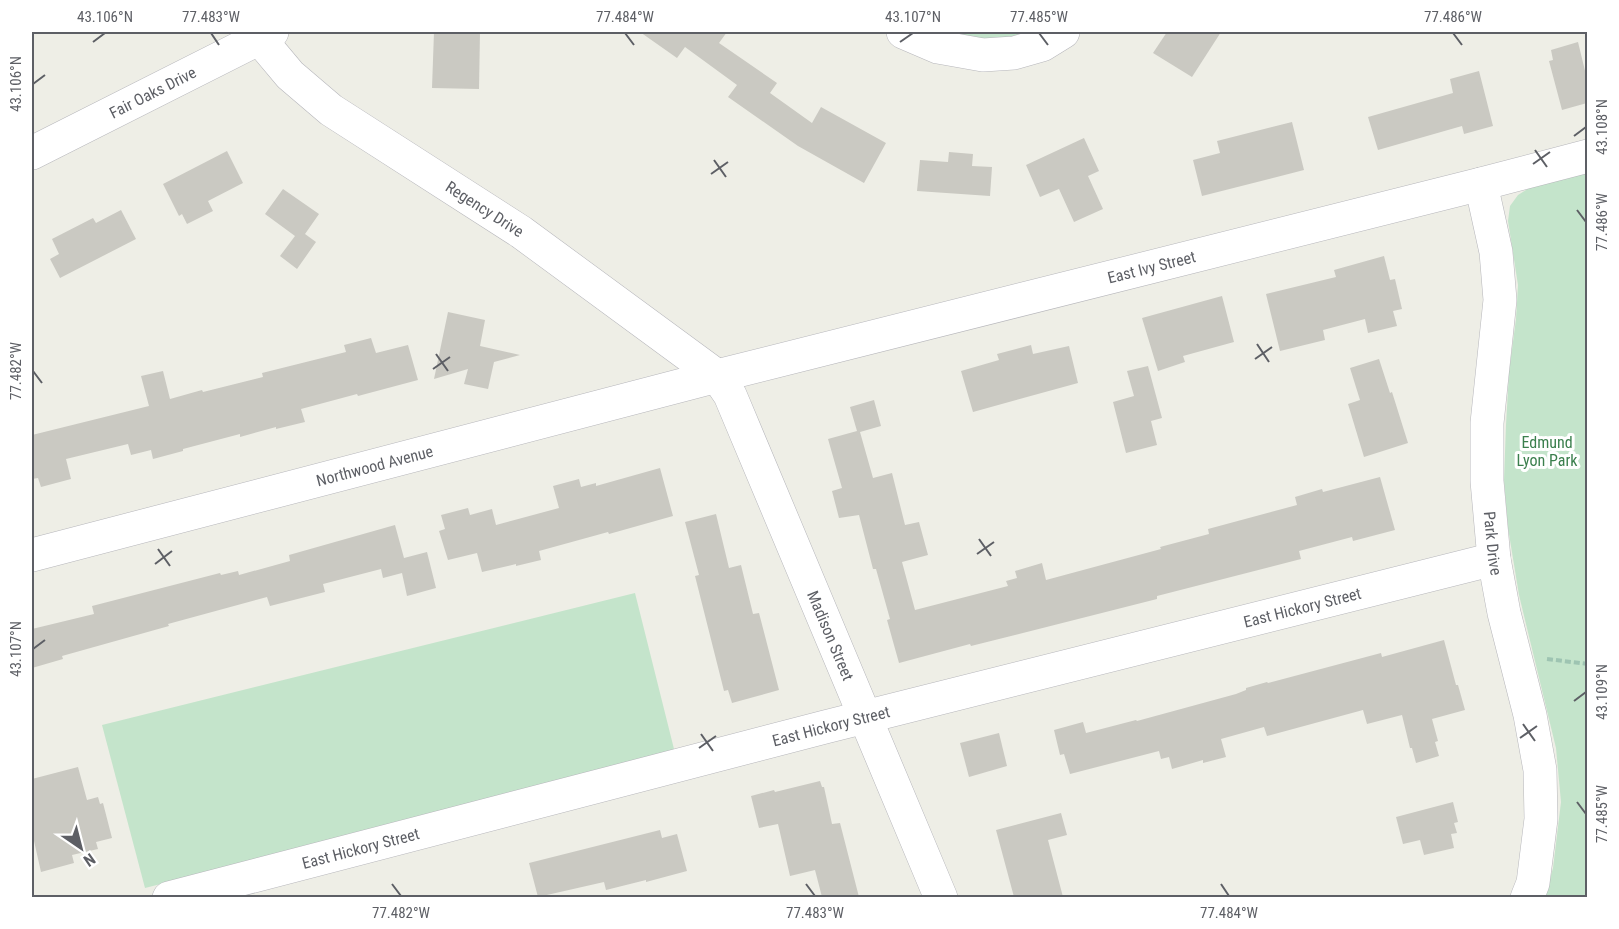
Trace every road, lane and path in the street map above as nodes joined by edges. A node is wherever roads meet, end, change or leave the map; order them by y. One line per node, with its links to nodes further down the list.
1 (903, 32): 2 (street)
2 (1063, 32)
3 (266, 35): 4 (street, Fair Oaks Drive); 7 (street, Regency Drive)
4 (32, 153)
5 (1587, 156): 6 (street, East Ivy Street)
6 (1481, 184): 7 (street, East Ivy Street); 9 (street, Park Drive)
7 (717, 376): 8 (street, Northwood Avenue); 12 (street, Madison Street)
8 (32, 555)
9 (1494, 559): 10 (street, Park Drive); 12 (street, East Hickory Street)
10 (1518, 663): 11 (path); 15 (street, Park Drive)
11 (1587, 664)
12 (864, 717): 13 (street, East Hickory Street); 14 (street, Madison Street)
13 (169, 897)
14 (941, 897)
15 (1527, 897)

